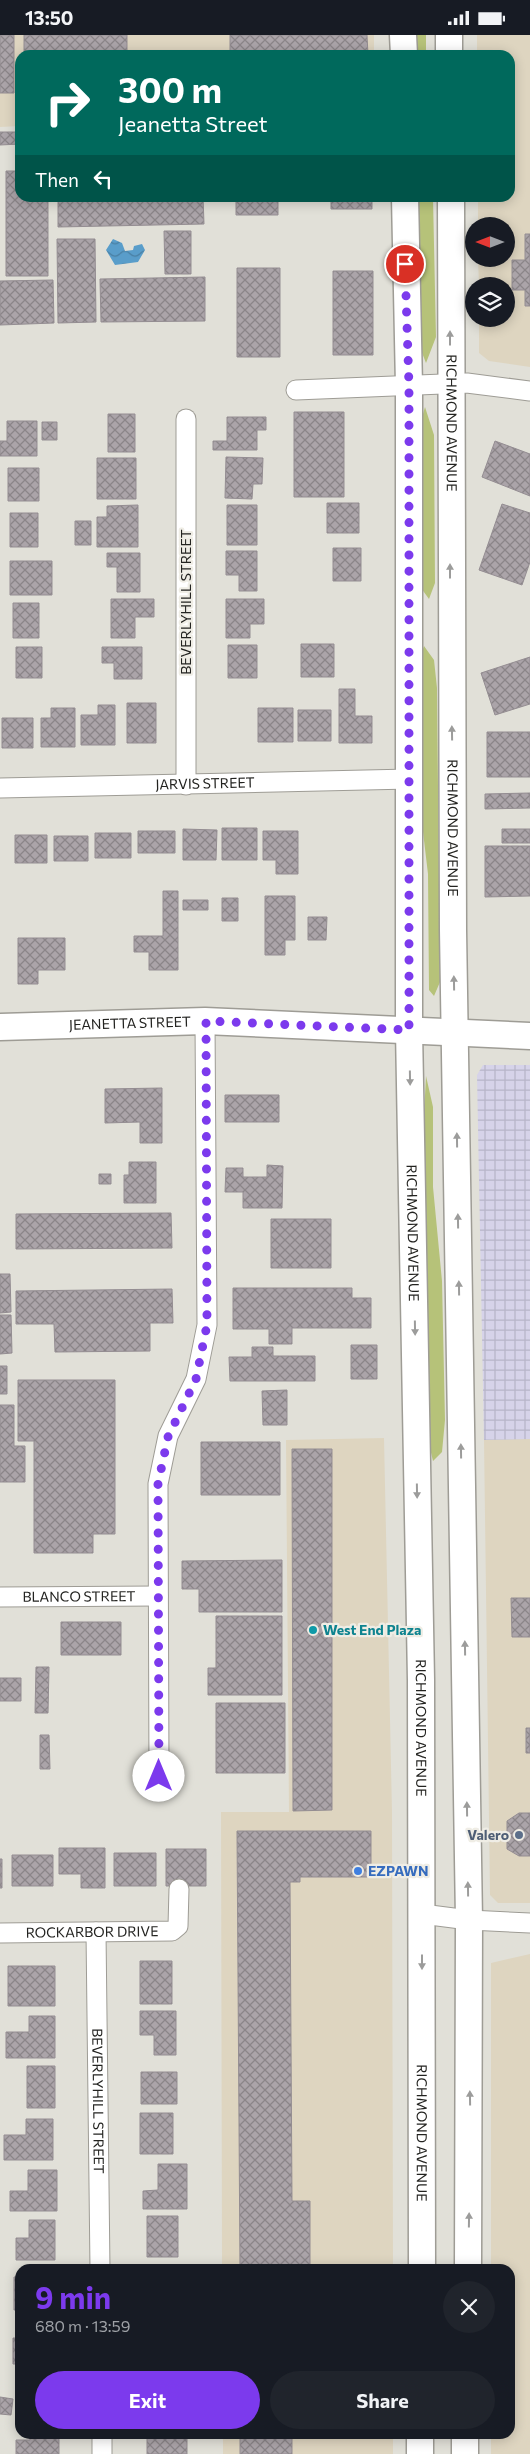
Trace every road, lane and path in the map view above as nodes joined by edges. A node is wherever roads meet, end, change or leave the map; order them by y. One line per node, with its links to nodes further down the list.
1 (404, 35): 3 (main road)
2 (449, 35): 4 (main road)
3 (404, 50)
4 (449, 50)
5 (405, 202): 8 (main road, RICHMOND AVENUE)
6 (451, 202): 7 (main road, RICHMOND AVENUE, one-way to 6)
7 (450, 384): 8 (street); 10 (street); 18 (main road, RICHMOND AVENUE, one-way to 7)
8 (409, 386): 9 (street); 12 (main road, RICHMOND AVENUE)
9 (296, 391)
10 (530, 391)
11 (186, 419): 13 (street, BEVERLYHILL STREET)
12 (410, 779): 13 (street, JARVIS STREET); 17 (main road, RICHMOND AVENUE)
13 (186, 785): 14 (street, JARVIS STREET)
14 (0, 788)
15 (206, 1021): 16 (main road, JEANETTA STREET); 17 (main road, JEANETTA STREET); 20 (street)
16 (0, 1027)
17 (409, 1030): 18 (main road, JEANETTA STREET); 24 (main road, RICHMOND AVENUE, one-way to 24)
18 (455, 1032): 19 (main road, JEANETTA STREET); 25 (main road, RICHMOND AVENUE, one-way to 18)
19 (530, 1035)
20 (158, 1596): 21 (street, BLANCO STREET); 22 (street)
21 (0, 1597)
22 (159, 1776)
23 (179, 1889): 27 (street, ROCKARBOR DRIVE)
24 (422, 1914): 25 (street); 30 (main road, RICHMOND AVENUE, one-way to 30)
25 (468, 1920): 26 (street); 31 (main road, RICHMOND AVENUE, one-way to 25)
26 (530, 1923)
27 (96, 1932): 28 (street, ROCKARBOR DRIVE); 29 (street, BEVERLYHILL STREET)
28 (0, 1933)
29 (100, 2264)
30 (422, 2264)
31 (468, 2264)
32 (102, 2439): 35 (street)
33 (420, 2439): 36 (main road)
34 (465, 2439): 37 (main road)
35 (102, 2454)
36 (420, 2454)
37 (465, 2454)

